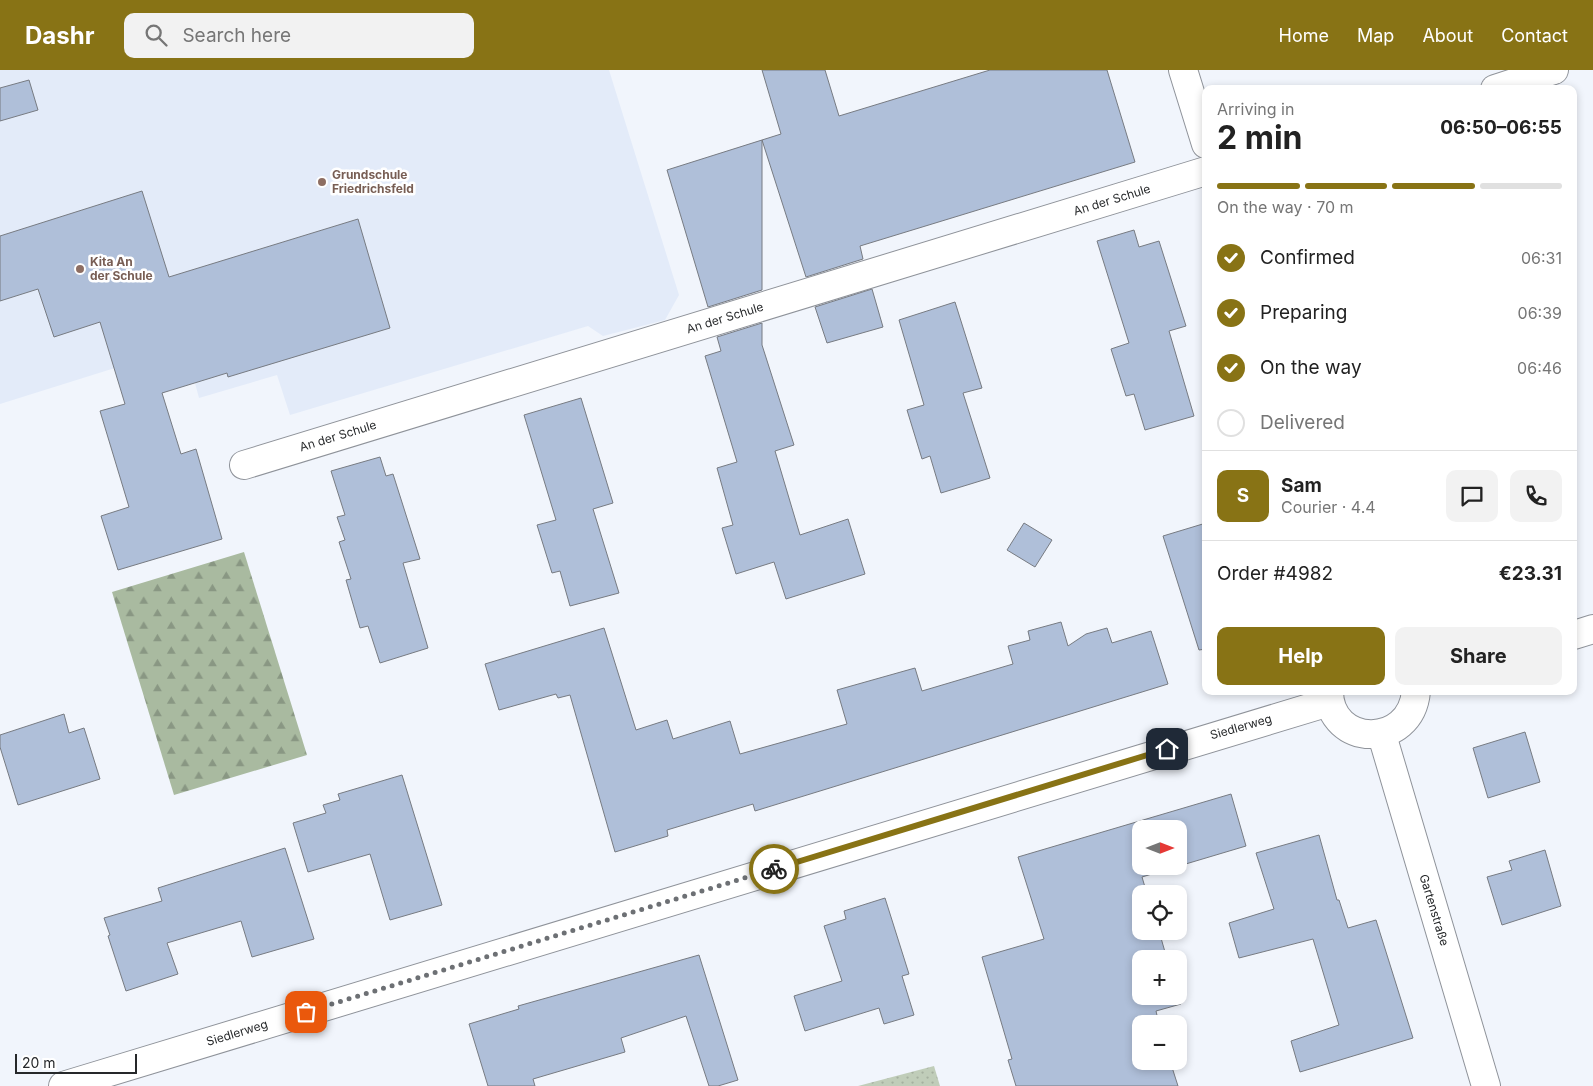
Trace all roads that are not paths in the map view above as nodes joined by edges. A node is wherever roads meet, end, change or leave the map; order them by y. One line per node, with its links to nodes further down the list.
1 (1183, 70): 4 (street)
2 (1554, 70): 3 (street)
3 (1507, 85)
4 (1202, 131)
5 (1202, 172): 6 (street, An der Schule)
6 (244, 465)
7 (1593, 628): 8 (street)
8 (1577, 633)
9 (1416, 695): 11 (street)
10 (1329, 696): 11 (street); 12 (street, Siedlerweg)
11 (1382, 735): 13 (street, Gartenstraße)
12 (63, 1086)
13 (1486, 1086)

